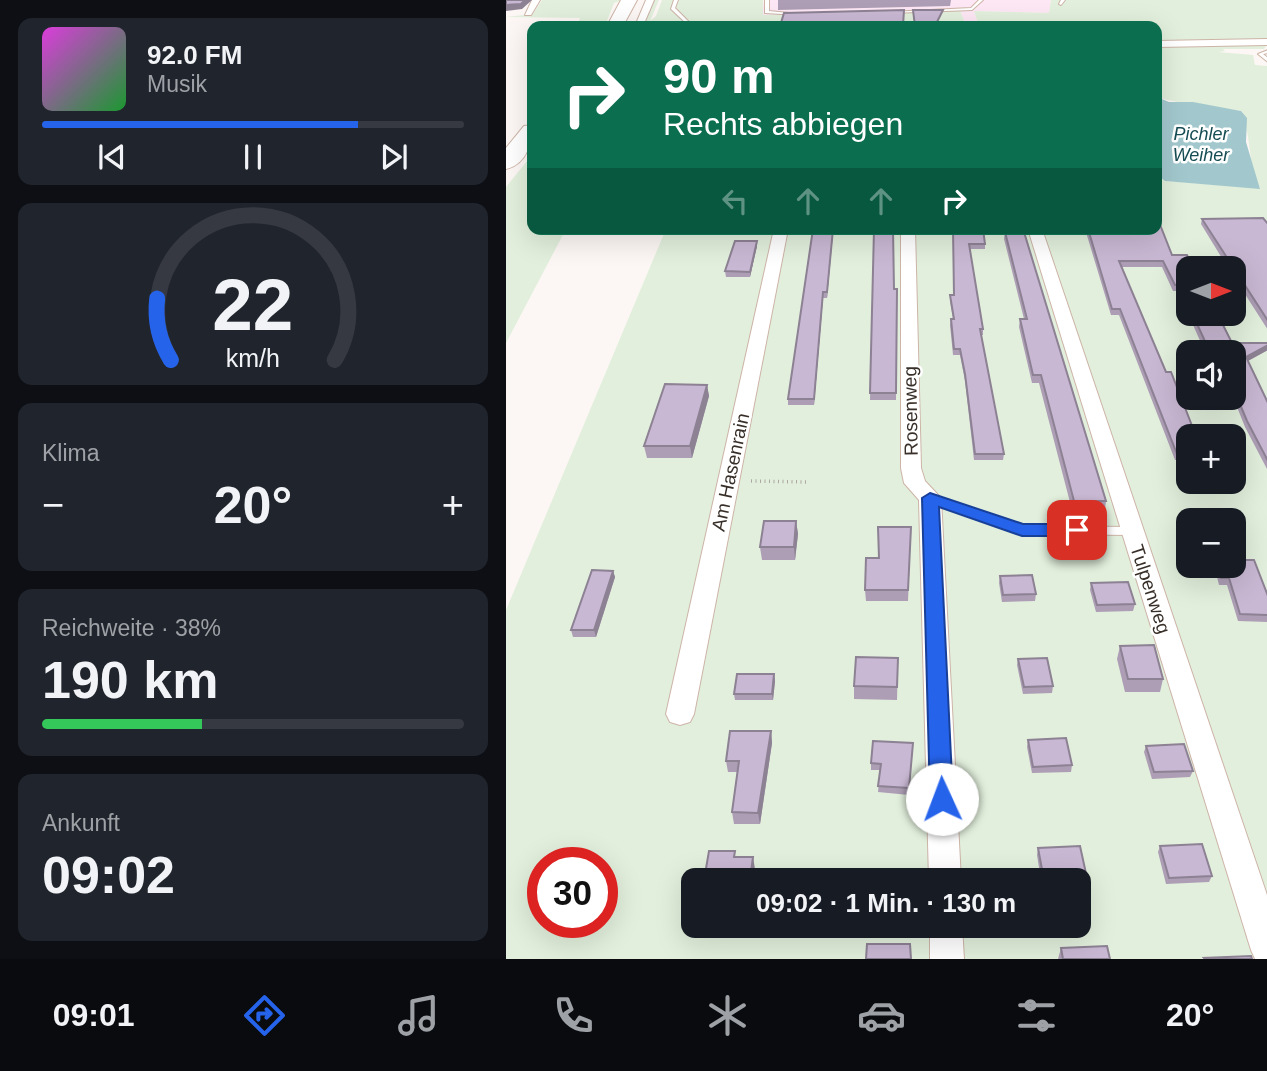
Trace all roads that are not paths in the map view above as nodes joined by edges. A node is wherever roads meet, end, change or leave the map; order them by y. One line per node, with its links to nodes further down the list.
1 (536, 0): 8 (street)
2 (629, 0): 10 (highway)
3 (650, 0): 11 (street)
4 (676, 0): 12 (lane)
5 (767, 0): 9 (lane)
6 (981, 0): 7 (lane)
7 (880, 12)
8 (528, 13)
9 (803, 13)
10 (618, 21)
11 (640, 21)
12 (685, 21)
13 (1267, 42): 14 (street)
14 (1162, 44)
15 (1267, 51): 16 (lane)
16 (1267, 61)
17 (527, 137): 18 (highway)
18 (506, 162)
19 (780, 235): 24 (street, Am Hasenrain)
20 (908, 235): 22 (street, Rosenweg)
21 (1037, 235): 23 (street, Tulpenweg)
22 (930, 498): 23 (lane); 25 (street)
23 (1132, 531): 27 (street, Tulpenweg)
24 (680, 714)
25 (945, 868)
26 (947, 938): 28 (street)
27 (1267, 950)
28 (948, 959)

